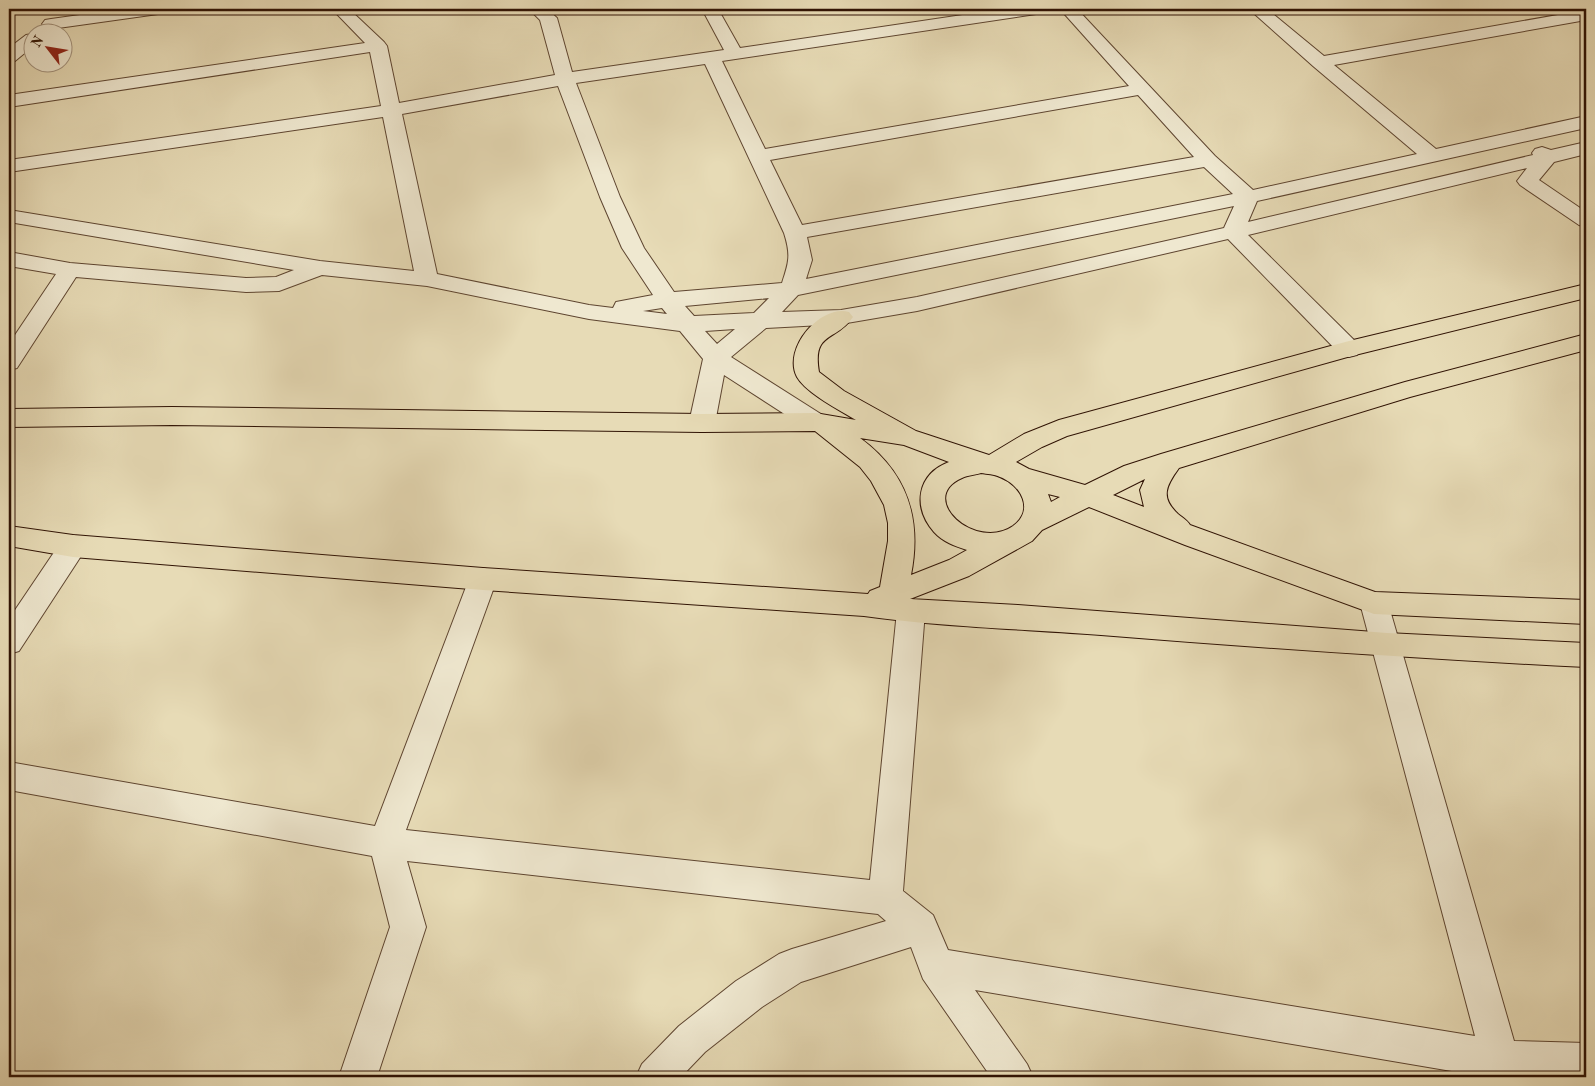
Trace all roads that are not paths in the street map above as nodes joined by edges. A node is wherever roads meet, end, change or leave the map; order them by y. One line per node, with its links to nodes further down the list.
1 (71, 9): 10 (street)
2 (158, 9): 11 (street)
3 (340, 9): 12 (street)
4 (537, 9): 18 (street)
5 (710, 9): 14 (street)
6 (1036, 9): 14 (street)
7 (1068, 9): 19 (street)
8 (1257, 9): 17 (street)
9 (1586, 15): 17 (street)
10 (54, 22)
11 (72, 24)
12 (378, 46): 20 (street); 21 (street)
13 (22, 47): 15 (street)
14 (734, 53): 16 (street)
15 (9, 57)
16 (711, 57): 18 (street); 25 (street)
17 (1319, 62): 26 (street)
18 (565, 80): 21 (street); 41 (street)
19 (1143, 89): 25 (street); 28 (street)
20 (9, 101)
21 (392, 110): 29 (street); 38 (street)
22 (1586, 122): 23 (street)
23 (1518, 137): 26 (street); 27 (street)
24 (1586, 148): 27 (street)
25 (757, 156): 34 (street)
26 (1432, 156): 30 (street)
27 (1547, 157): 32 (street); 33 (street)
28 (1208, 160): 30 (street); 34 (street)
29 (9, 166)
30 (1249, 197): 33 (street); 39 (street)
31 (9, 216): 36 (street)
32 (1586, 221)
33 (1233, 232): 43 (street); 47 (street)
34 (795, 233): 39 (street)
35 (9, 259): 37 (street)
36 (320, 268): 37 (street); 38 (street)
37 (70, 270): 49 (street)
38 (427, 279): 42 (street)
39 (791, 289): 41 (street); 44 (street)
40 (1586, 291): 47 (main road)
41 (668, 300): 42 (street); 45 (street)
42 (589, 312): 45 (street)
43 (840, 317): 44 (street); 53 (main road)
44 (761, 320): 45 (street); 48 (street)
45 (686, 324): 48 (street)
46 (1586, 342): 54 (main road)
47 (1349, 349): 55 (main road)
48 (715, 358): 51 (street); 52 (street)
49 (9, 362)
50 (9, 418): 52 (main road)
51 (814, 422): 52 (main road); 53 (main road); 64 (main road)
52 (702, 423)
53 (907, 437): 55 (main road)
54 (1170, 460): 57 (main road); 60 (main road)
55 (988, 464): 56 (main road); 61 (main road)
56 (1020, 476): 57 (main road); 58 (main road)
57 (1089, 496): 58 (main road); 60 (main road)
58 (1034, 522): 61 (main road)
59 (9, 536): 62 (main road)
60 (1196, 538): 65 (main road)
61 (1011, 540): 64 (main road)
62 (73, 546): 63 (main road); 67 (street)
63 (483, 579): 64 (main road); 71 (street)
64 (901, 603): 68 (main road); 72 (street)
65 (1374, 603): 66 (main road); 68 (street)
66 (1586, 612)
67 (9, 642)
68 (1387, 645): 69 (main road); 76 (street)
69 (1586, 655)
70 (9, 776): 71 (street)
71 (385, 843): 72 (street); 77 (street)
72 (886, 898): 73 (street)
73 (920, 927): 74 (street); 78 (street)
74 (936, 966): 76 (street); 79 (street)
75 (1586, 1062): 76 (street)
76 (1502, 1068)
77 (358, 1077)
78 (655, 1077)
79 (1014, 1077)

